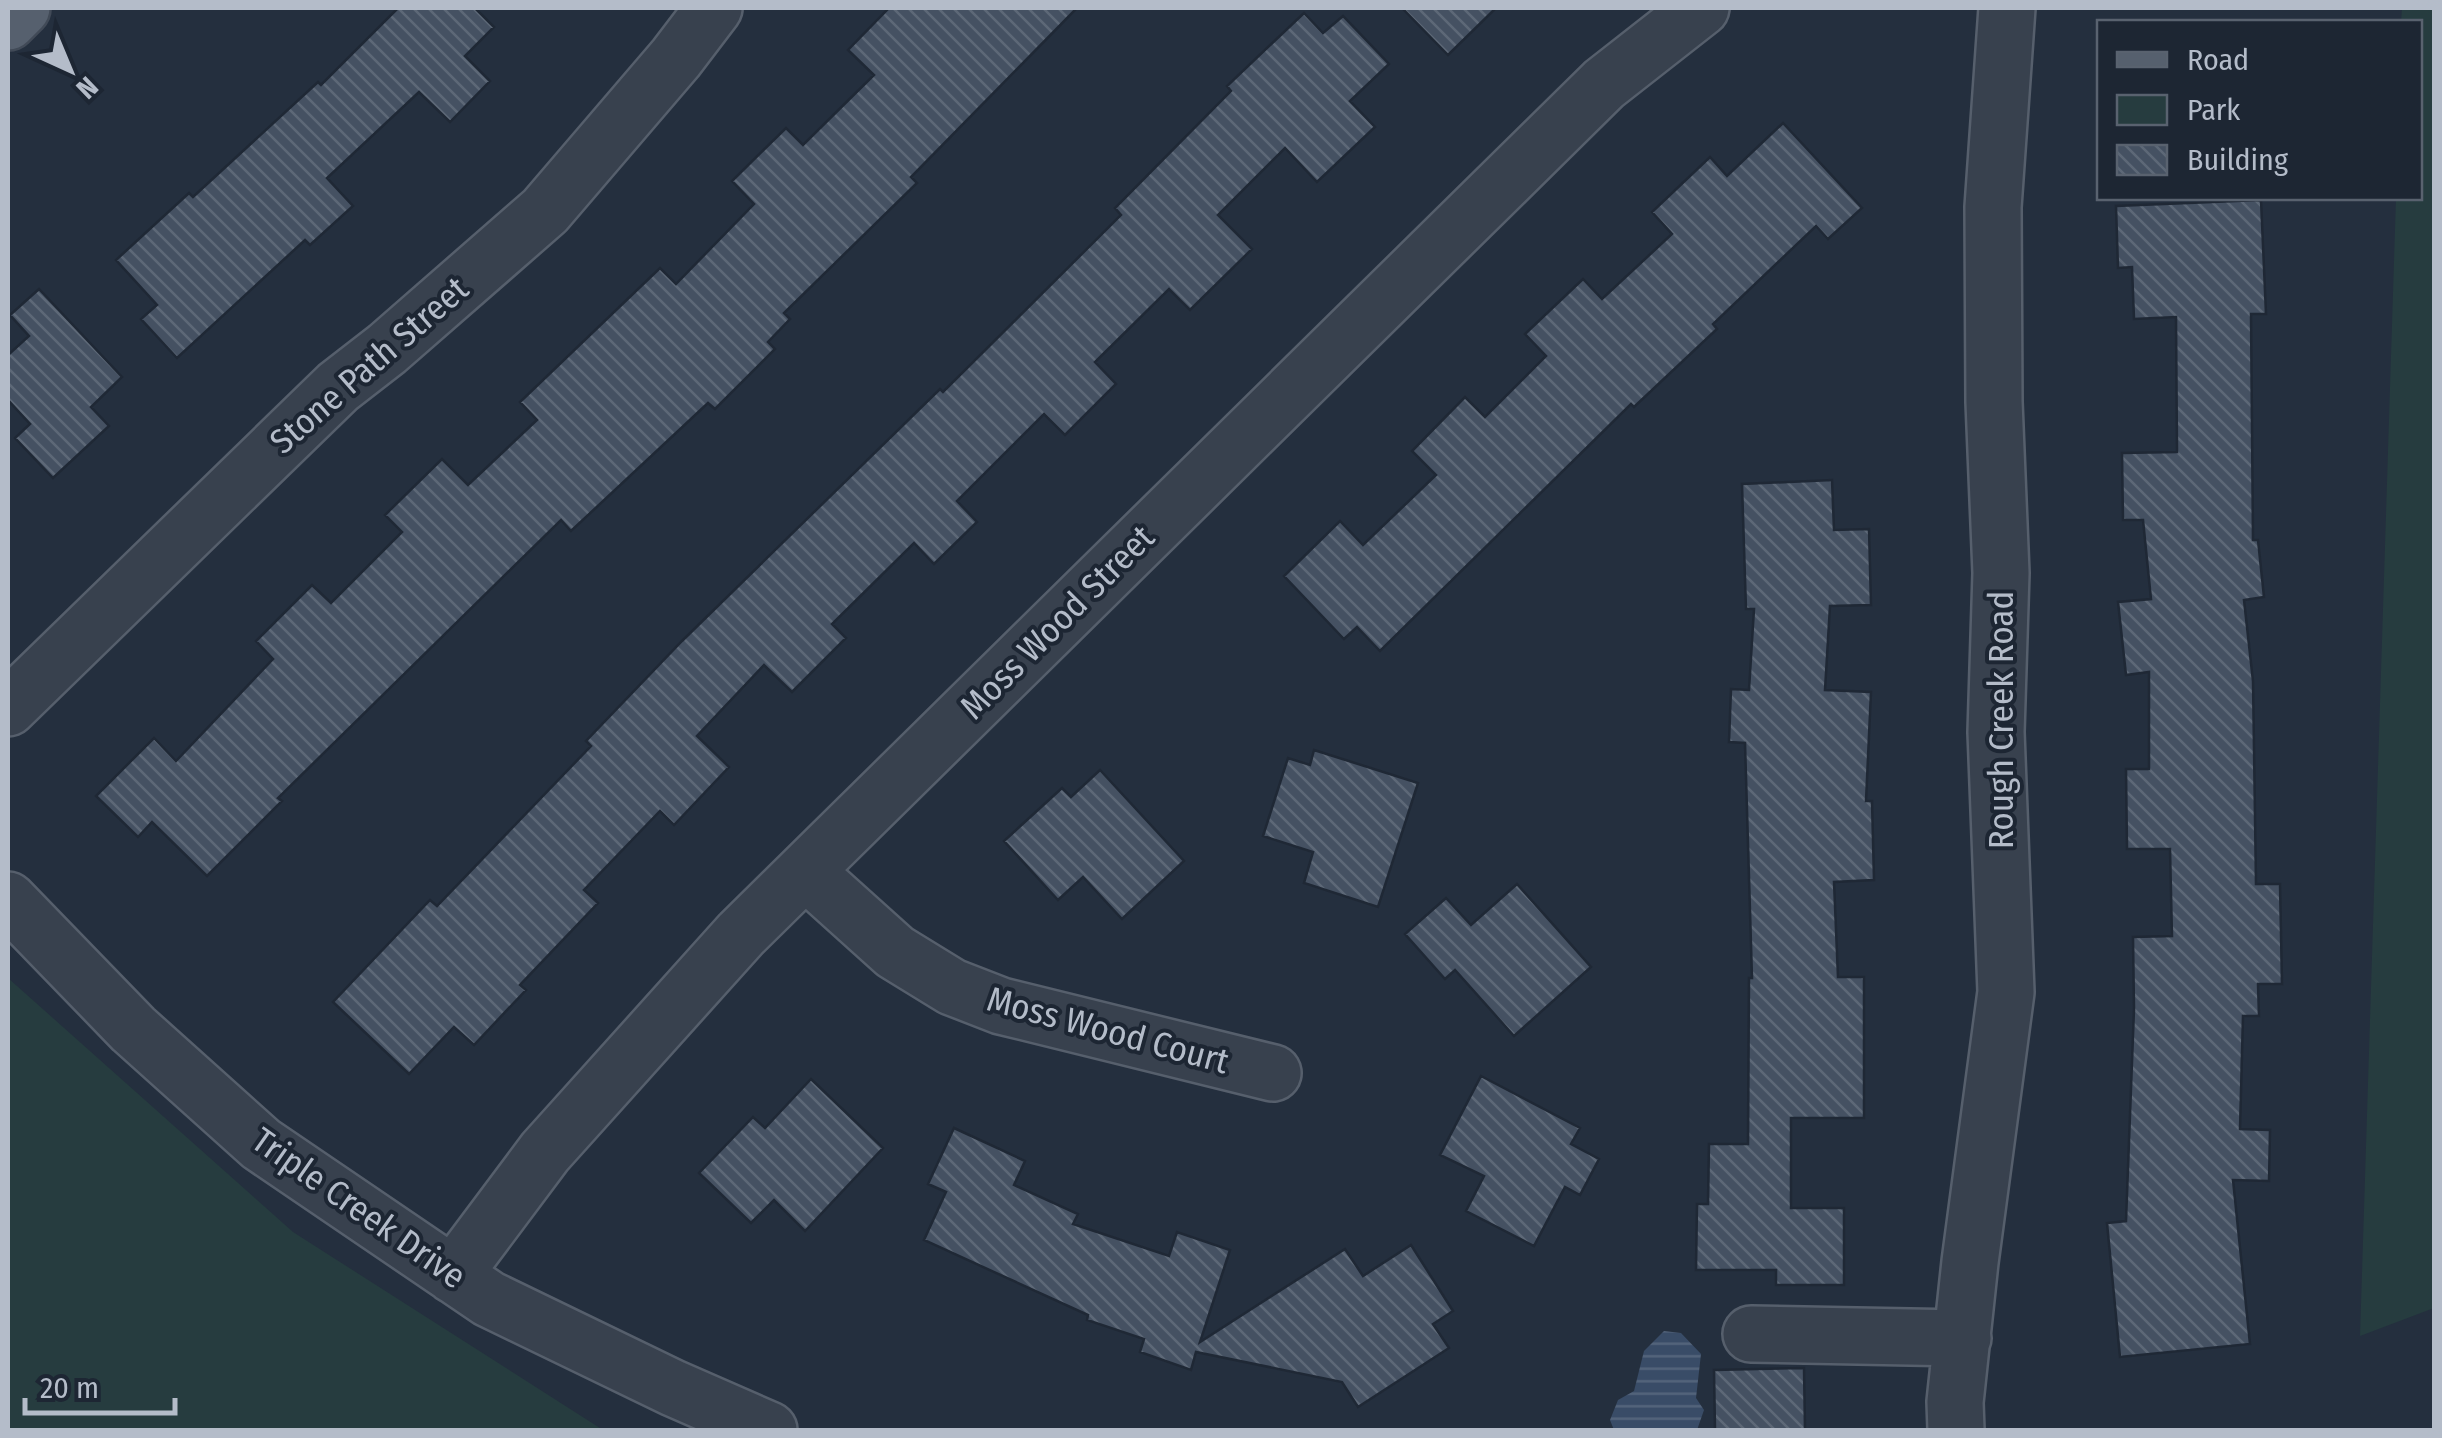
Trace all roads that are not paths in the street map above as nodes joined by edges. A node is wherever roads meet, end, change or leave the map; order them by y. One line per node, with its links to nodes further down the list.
1 (22, 8): 5 (main road)
2 (714, 8): 6 (street, Stone Path Street)
3 (1701, 8): 7 (street, Moss Wood Street)
4 (2007, 8): 12 (street, Rough Creek Road)
5 (8, 22)
6 (8, 708)
7 (805, 870): 9 (street, Moss Wood Court); 10 (street, Moss Wood Street)
8 (8, 900): 10 (street, Triple Creek Drive)
9 (1273, 1073)
10 (453, 1274): 13 (street, Triple Creek Drive)
11 (1752, 1334): 12 (street)
12 (1962, 1338): 14 (street, Rough Creek Road)
13 (769, 1430)
14 (1956, 1430)

